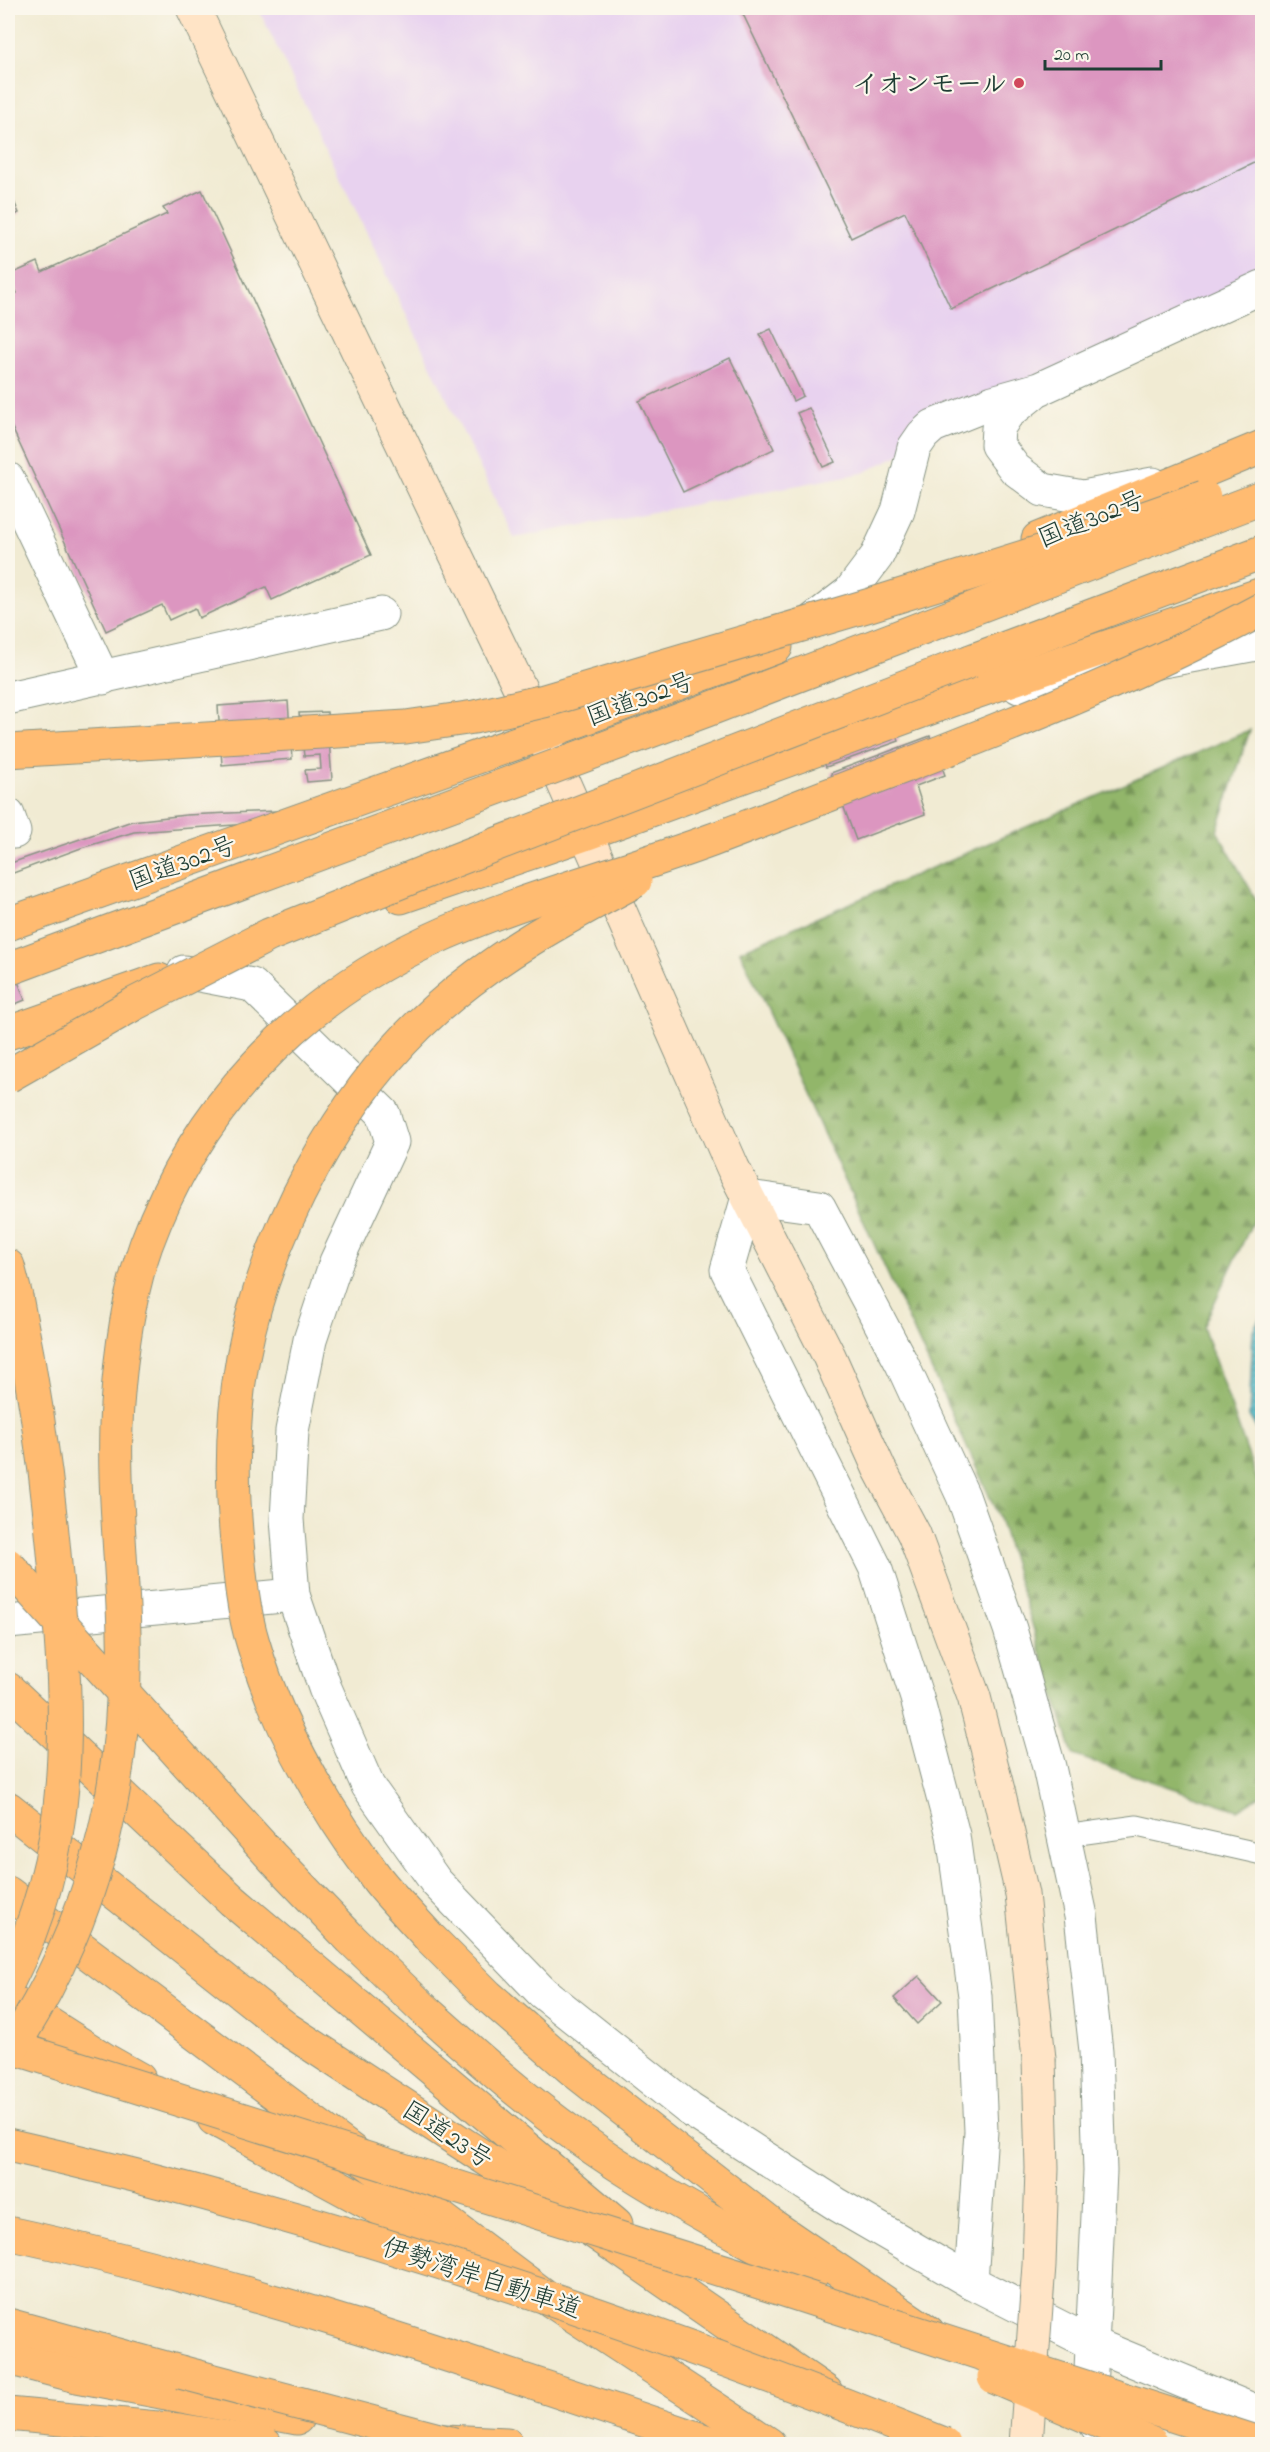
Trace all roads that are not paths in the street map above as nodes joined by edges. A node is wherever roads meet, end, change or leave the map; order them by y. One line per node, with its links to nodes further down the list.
1 (193, 8): 18 (street)
2 (1263, 287): 3 (street)
3 (1039, 389): 5 (street); 14 (street)
4 (1263, 447): 5 (highway, 国道302号)
5 (1192, 476): 14 (highway, 国道302号)
6 (1263, 476): 19 (highway, bridge)
7 (8, 478): 15 (street)
8 (1263, 498): 23 (highway, bridge)
9 (1263, 552): 26 (highway, bridge)
10 (1263, 594): 17 (highway)
11 (1263, 609): 21 (highway, bridge)
12 (381, 614): 15 (street)
13 (1263, 643): 17 (street)
14 (780, 645): 18 (highway, 国道302号)
15 (103, 678): 16 (street)
16 (8, 698)
17 (956, 699): 20 (highway)
18 (542, 734): 20 (street); 22 (highway, 国道302号)
19 (8, 751)
20 (585, 834): 24 (highway); 27 (street)
21 (708, 841): 40 (highway, bridge); 51 (highway, bridge)
22 (8, 924)
23 (8, 969)
24 (184, 972): 25 (highway); 30 (street)
25 (8, 1033)
26 (8, 1076)
27 (748, 1197): 34 (street); 45 (street); 61 (street, bridge)
28 (8, 1266): 37 (highway, bridge)
29 (8, 1565): 51 (highway, bridge)
30 (293, 1595): 31 (street); 45 (street)
31 (8, 1622)
32 (8, 1689): 49 (highway)
33 (8, 1808): 49 (highway, 国道23号)
34 (1064, 1836): 35 (lane); 48 (street)
35 (1263, 1854)
36 (8, 1893): 46 (highway)
37 (8, 1982)
38 (8, 1998): 46 (highway)
39 (8, 2046): 64 (highway, bridge)
40 (8, 2054)
41 (8, 2136): 43 (highway, bridge)
42 (8, 2145): 43 (highway, 伊勢湾岸自動車道, bridge)
43 (77, 2161): 60 (highway, 伊勢湾岸自動車道, bridge)
44 (8, 2233): 57 (highway)
45 (971, 2282): 48 (street)
46 (553, 2302): 58 (highway)
47 (8, 2325): 55 (highway, bridge)
48 (1093, 2343): 53 (street); 62 (street)
49 (761, 2346): 59 (highway, 国道23号)
50 (8, 2358): 56 (highway)
51 (994, 2377): 63 (highway, bridge)
52 (8, 2414): 54 (highway)
53 (1263, 2414)
54 (265, 2445)
55 (454, 2445)
56 (507, 2445)
57 (714, 2445)
58 (769, 2445)
59 (900, 2445)
60 (944, 2445)
61 (1026, 2445)
62 (1109, 2445)
63 (1152, 2445)
64 (1262, 2445)

